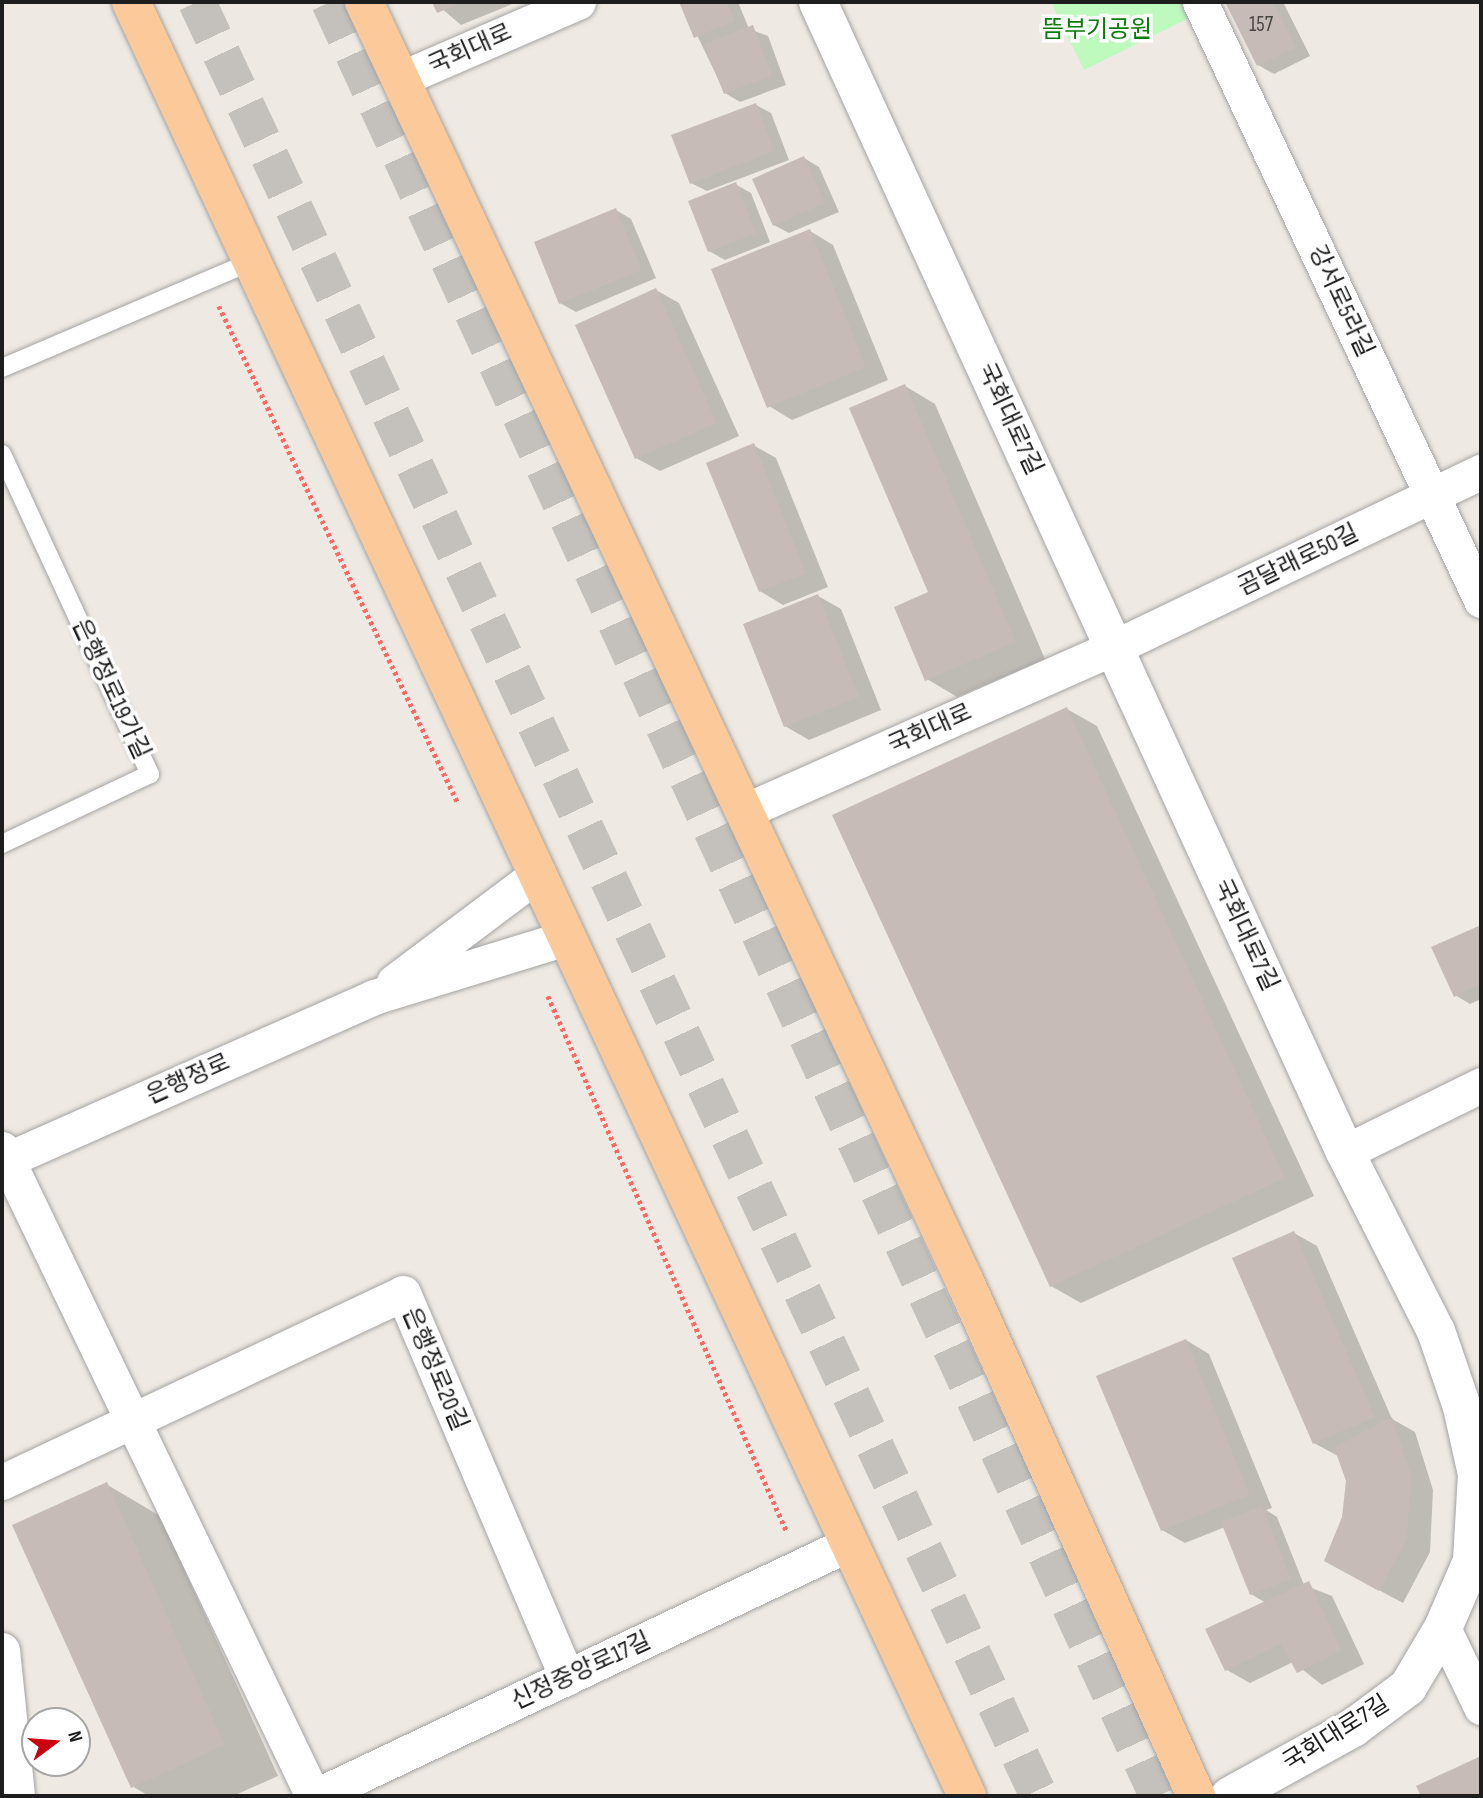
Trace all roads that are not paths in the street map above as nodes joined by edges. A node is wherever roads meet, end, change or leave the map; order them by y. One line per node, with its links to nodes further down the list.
1 (131, 2): 7 (main road)
2 (364, 2): 6 (main road)
3 (578, 2): 6 (street, 국회대로)
4 (818, 2): 13 (street, 국회대로7길)
5 (1200, 2): 11 (street, 강서로5라길)
6 (400, 79): 14 (main road)
7 (250, 262): 8 (lane); 16 (main road)
8 (2, 368)
9 (2, 454): 15 (lane, 은행정로19가길)
10 (1481, 472): 11 (street, 곰달래로50길)
11 (1432, 496): 12 (street, 강서로5라길); 13 (street, 곰달래로50길)
12 (1481, 600)
13 (1115, 648): 14 (street, 국회대로); 20 (street, 국회대로7길)
14 (745, 811): 33 (main road)
15 (2, 844)
16 (536, 876): 17 (main road); 18 (street, 은행정로)
17 (566, 938): 18 (street, 은행정로); 24 (main road)
18 (374, 997): 21 (street, 은행정로)
19 (1481, 1085): 20 (street)
20 (1345, 1152): 25 (street, 국회대로7길)
21 (3, 1157): 22 (street)
22 (136, 1418): 23 (street); 28 (street, 은행정로20길); 31 (street)
23 (2, 1482)
24 (846, 1545): 28 (street, 신정중앙로17길); 32 (main road)
25 (1476, 1561): 26 (street, 국회대로7길)
26 (1443, 1628): 29 (street); 34 (street, 국회대로7길)
27 (2, 1650): 30 (street)
28 (567, 1678): 31 (street, 신정중앙로17길)
29 (1481, 1707)
30 (17, 1796)
31 (315, 1796)
32 (967, 1796)
33 (1196, 1796)
34 (1230, 1796)

